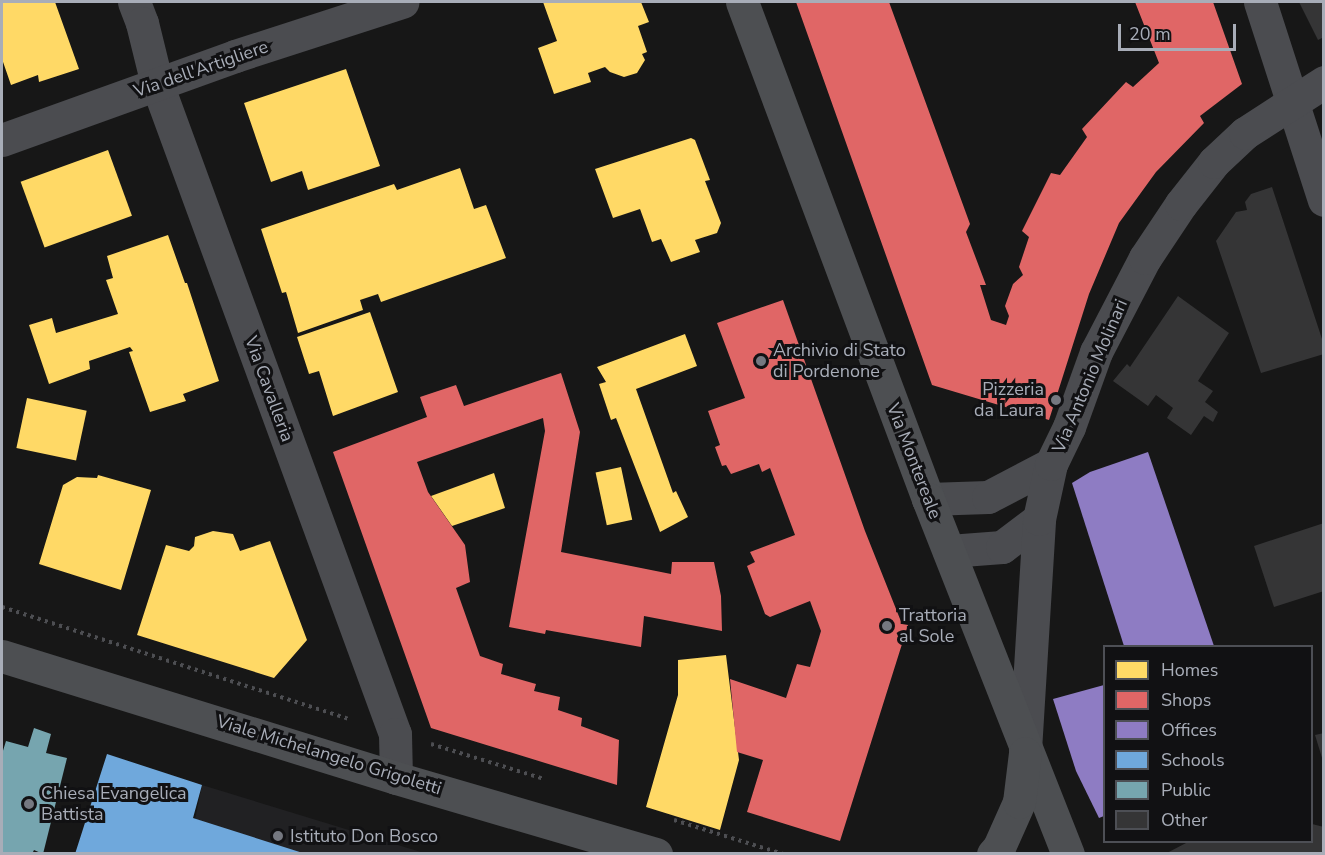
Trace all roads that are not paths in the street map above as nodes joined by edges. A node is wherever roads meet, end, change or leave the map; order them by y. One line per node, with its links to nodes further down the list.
1 (134, 2): 6 (street, Via Cavalleria)
2 (402, 2): 6 (street, Via dell'Artigliere)
3 (742, 2): 11 (main road, Via Montereale)
4 (1260, 2): 7 (street)
5 (1323, 82): 7 (street, Via Antonio Molinari)
6 (157, 84): 8 (street, Via dell'Artigliere); 16 (street, Via Cavalleria)
7 (1290, 101): 9 (street); 10 (street, Via Antonio Molinari)
8 (2, 140)
9 (1323, 200)
10 (1051, 464): 11 (street); 12 (street, Via Antonio Molinari)
11 (928, 499): 13 (main road, Via Montereale)
12 (1039, 519): 13 (street); 15 (street, Via Antonio Molinari)
13 (949, 551): 15 (main road, Via Montereale)
14 (2, 656): 16 (main road, Viale Michelangelo Grigoletti)
15 (1025, 751): 18 (main road); 19 (main road, Via Montereale)
16 (396, 778): 17 (main road, Viale Michelangelo Grigoletti)
17 (656, 854)
18 (993, 854)
19 (1068, 854)

